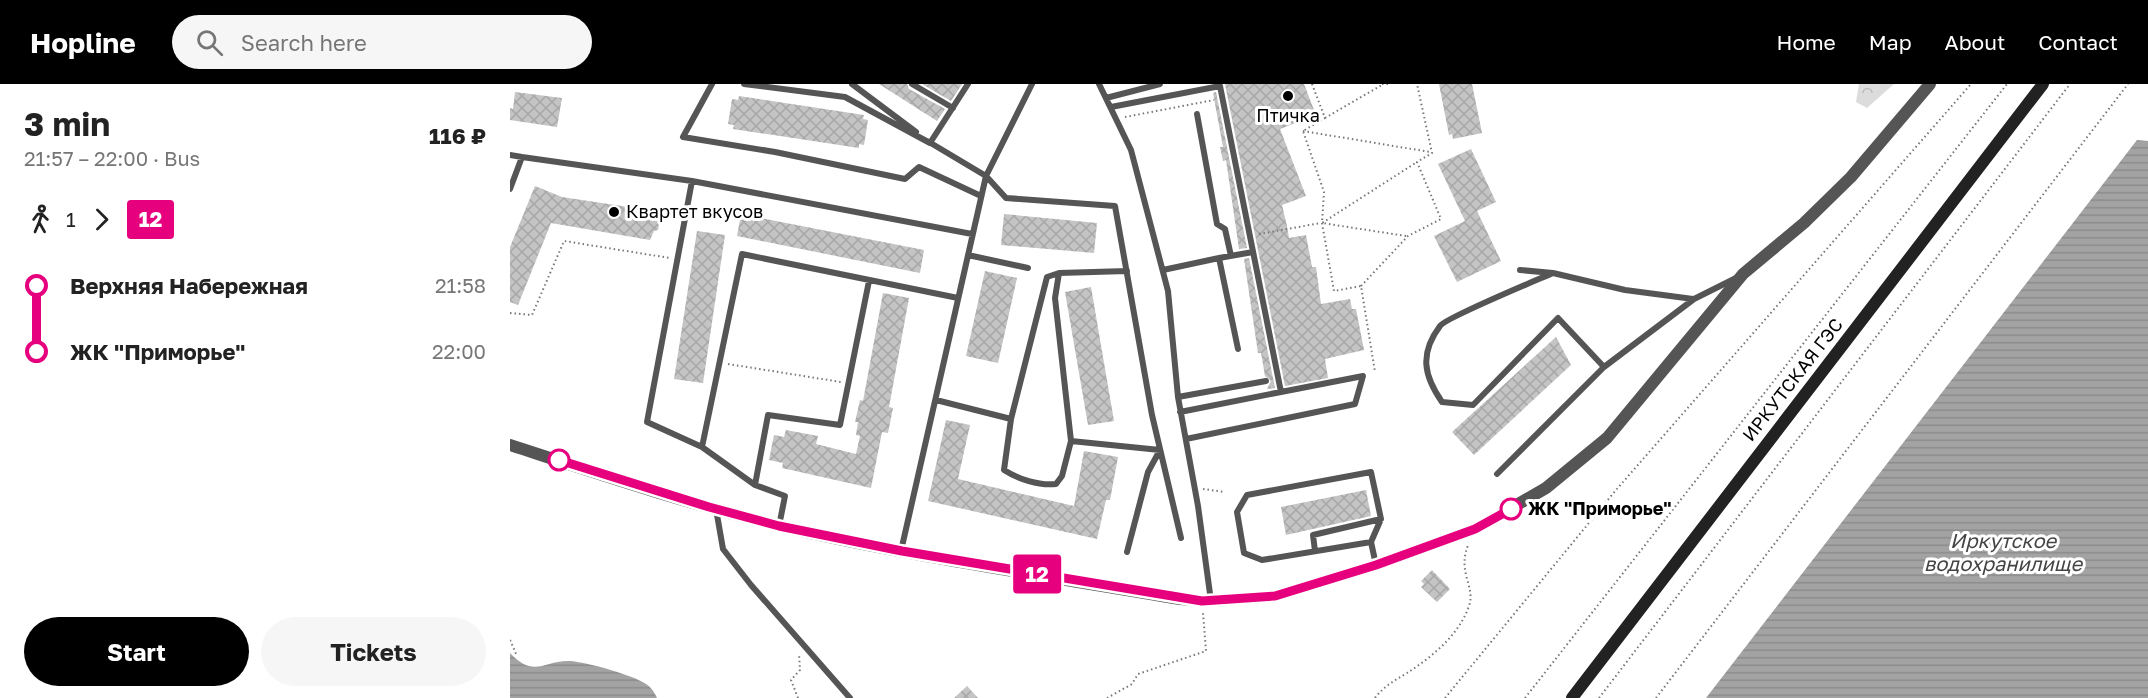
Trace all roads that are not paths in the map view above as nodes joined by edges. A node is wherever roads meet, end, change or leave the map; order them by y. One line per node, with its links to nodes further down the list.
1 (712, 84): 22 (lane)
2 (744, 84): 16 (lane)
3 (852, 84): 16 (lane)
4 (912, 84): 14 (lane)
5 (968, 84): 14 (lane)
6 (1032, 84): 19 (lane)
7 (1099, 84): 12 (lane)
8 (1160, 84): 12 (lane)
9 (1930, 84): 34 (street)
10 (2043, 84): 64 (main road, ИРКУТСКАЯ ГЭС)
11 (1220, 85): 13 (lane); 24 (lane)
12 (1106, 98): 13 (lane)
13 (1111, 107): 29 (lane)
14 (952, 108): 16 (lane)
15 (1197, 114): 26 (lane)
16 (930, 143): 19 (lane)
17 (510, 155): 18 (lane)
18 (522, 157): 20 (lane); 21 (lane)
19 (986, 176): 22 (lane); 31 (lane)
20 (692, 181): 23 (lane); 49 (lane)
21 (510, 189)
22 (981, 196): 23 (lane)
23 (972, 234): 25 (lane)
24 (1253, 252): 26 (lane); 41 (lane)
25 (968, 255): 28 (lane); 36 (lane)
26 (1231, 256): 27 (lane)
27 (1219, 258): 29 (lane); 38 (lane)
28 (1028, 268)
29 (1163, 270): 42 (lane)
30 (1520, 270): 33 (lane)
31 (1127, 271): 32 (lane); 50 (lane)
32 (1059, 273): 45 (lane); 47 (lane)
33 (1553, 273): 37 (lane); 39 (lane)
34 (1743, 274): 37 (lane); 61 (street)
35 (869, 281): 36 (lane); 49 (lane); 52 (lane)
36 (958, 298): 43 (lane)
37 (1694, 299): 39 (lane)
38 (1238, 349)
39 (1604, 367): 51 (lane)
40 (1266, 381): 42 (lane)
41 (1281, 392): 44 (lane); 46 (lane)
42 (1178, 397): 44 (lane)
43 (936, 400): 45 (lane); 58 (lane)
44 (1180, 412): 46 (lane)
45 (1011, 419): 47 (lane)
46 (1186, 439): 62 (lane)
47 (1071, 441): 50 (lane)
48 (510, 445): 53 (street)
49 (702, 447): 52 (lane)
50 (1160, 450): 56 (lane); 60 (lane)
51 (1497, 474)
52 (755, 485): 55 (lane)
53 (716, 509): 55 (street); 63 (lane)
54 (1381, 519): 57 (lane); 59 (lane); 59 (lane)
55 (779, 526): 58 (street)
56 (1181, 538)
57 (1371, 542): 59 (lane); 61 (lane)
58 (902, 551): 62 (street)
59 (1315, 551)
60 (1127, 552)
61 (1376, 565): 62 (street)
62 (1207, 601)
63 (850, 698)
64 (1572, 698)

